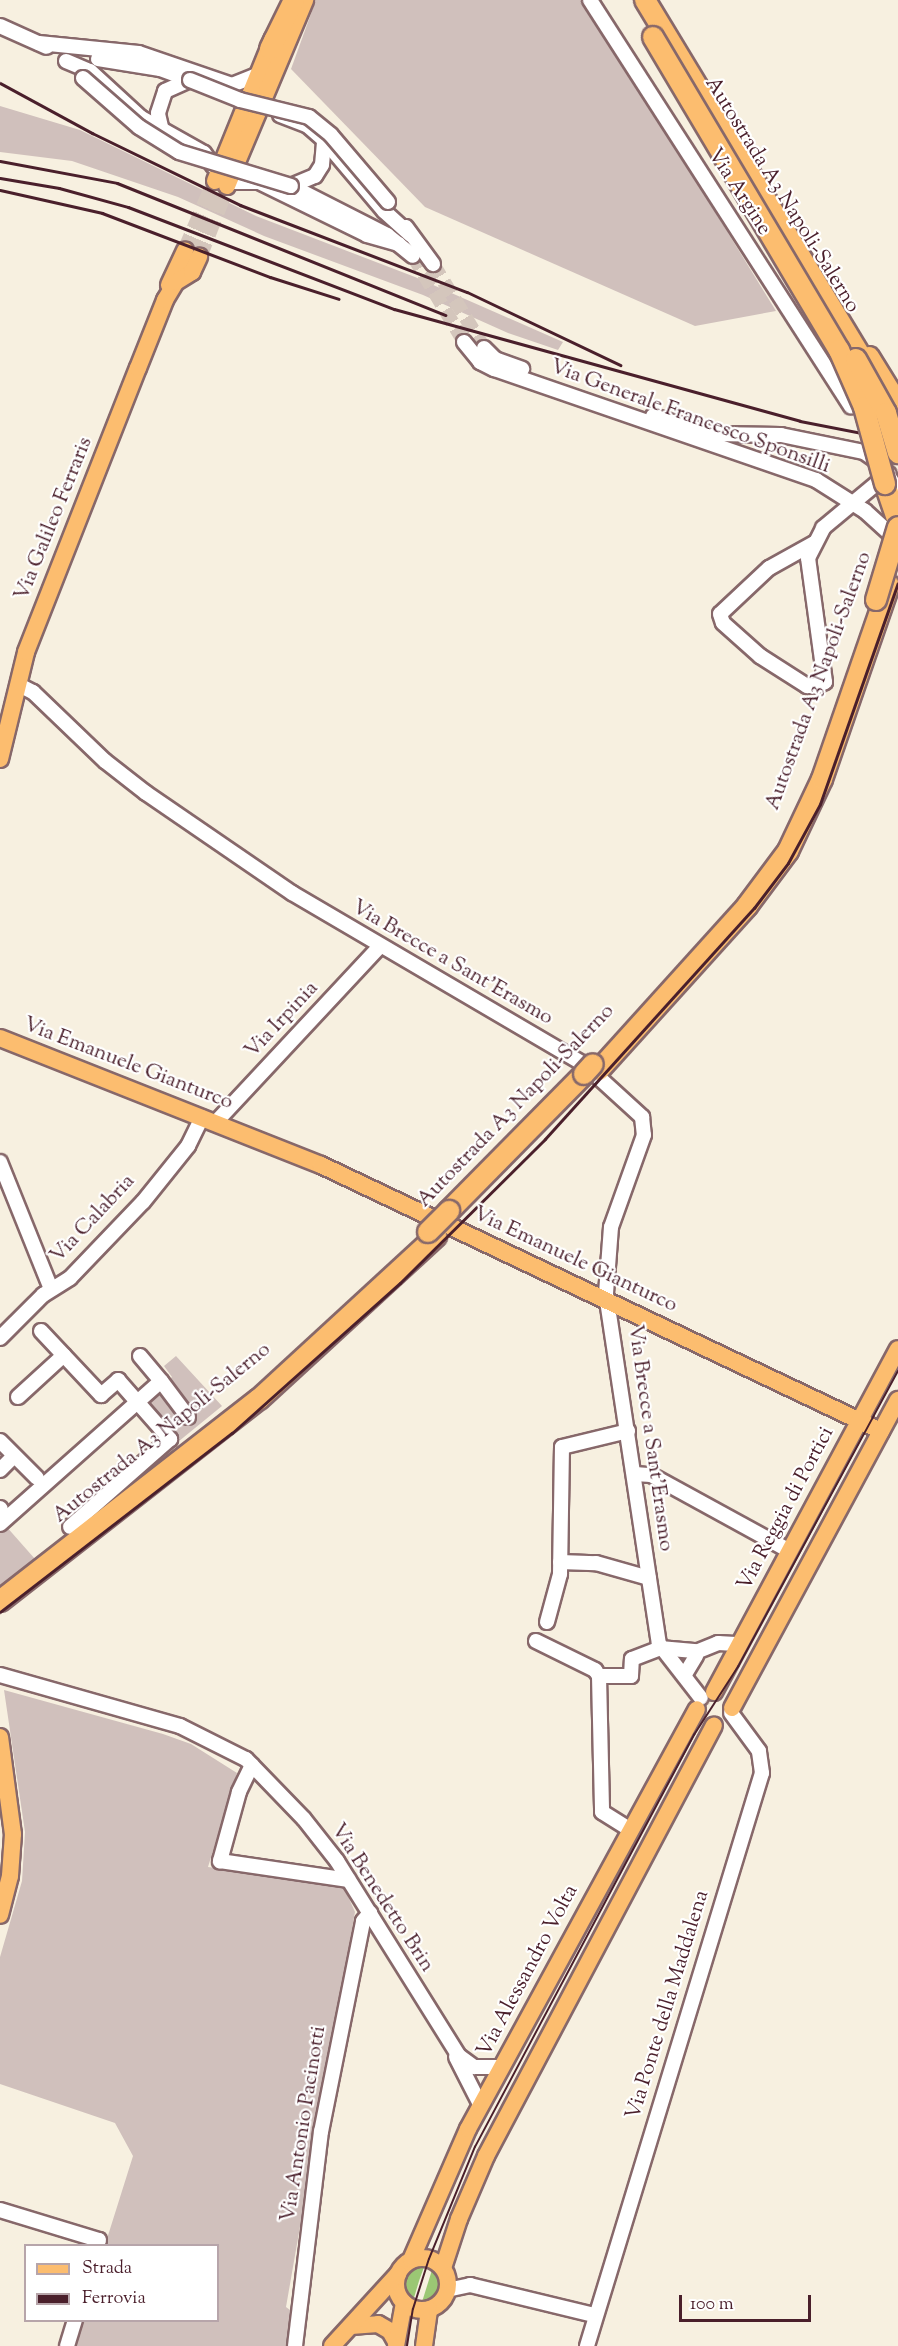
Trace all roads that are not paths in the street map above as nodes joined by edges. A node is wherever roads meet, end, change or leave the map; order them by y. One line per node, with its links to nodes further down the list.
1 (286, 0): 10 (main road)
2 (294, 0): 10 (highway)
3 (305, 0): 14 (main road)
4 (590, 0): 27 (street, Via Argine)
5 (630, 0): 8 (highway, Autostrada A3 Napoli-Salerno)
6 (645, 0): 8 (highway, Autostrada A3 Napoli-Salerno)
7 (0, 26): 9 (street)
8 (659, 34): 26 (highway); 28 (highway, Autostrada A3 Napoli-Salerno, bridge); 29 (highway, Autostrada A3 Napoli-Salerno, bridge); 30 (highway, bridge)
9 (46, 47): 11 (street); 12 (street); 13 (street)
10 (270, 50): 12 (main road)
11 (66, 62): 15 (street); 18 (street, bridge)
12 (261, 73): 17 (main road)
13 (190, 80): 15 (street); 19 (street, bridge)
14 (266, 93): 16 (street); 17 (main road)
15 (162, 131): 17 (street)
16 (324, 140): 18 (street); 19 (street)
17 (222, 182): 20 (street)
18 (291, 186): 20 (street)
19 (411, 235): 23 (street)
20 (399, 244): 22 (street)
21 (192, 254): 39 (main road, Via Galileo Ferraris)
22 (413, 256)
23 (433, 264)
24 (464, 342): 31 (street, Via Generale Francesco Sponsilli)
25 (484, 348): 30 (street, Via Generale Francesco Sponsilli)
26 (898, 404)
27 (851, 406)
28 (898, 428)
29 (898, 453)
30 (890, 483): 31 (street); 32 (highway); 33 (highway)
31 (853, 502): 35 (street, Via Generale Francesco Sponsilli); 36 (street)
32 (898, 511)
33 (898, 521)
34 (898, 527): 38 (highway, Autostrada A3 Napoli-Salerno, bridge)
35 (898, 541)
36 (814, 543): 36 (street)
37 (898, 556): 38 (highway, Autostrada A3 Napoli-Salerno)
38 (878, 605): 45 (highway, Autostrada A3 Napoli-Salerno)
39 (19, 685): 40 (main road, Via Galileo Ferraris); 41 (street, Via Brecce a Sant'Erasmo)
40 (0, 759)
41 (379, 947): 43 (street, Via Irpinia); 47 (street, Via Brecce a Sant'Erasmo)
42 (0, 1038): 43 (main road, Via Emanuele Gianturco)
43 (209, 1119): 46 (street, Via Calabria); 47 (main road, Via Emanuele Gianturco)
44 (0, 1162): 46 (street)
45 (432, 1234): 71 (highway, Autostrada A3 Napoli-Salerno); 72 (highway, Autostrada A3 Napoli-Salerno)
46 (51, 1289): 49 (street, Via Calabria)
47 (608, 1300): 58 (main road, Via Emanuele Gianturco); 59 (street, Via Brecce a Sant'Erasmo)
48 (41, 1331): 51 (street)
49 (0, 1338)
50 (898, 1349): 58 (main road, Via Reggia di Portici)
51 (64, 1355): 54 (street); 56 (street)
52 (140, 1356): 53 (street)
53 (161, 1381): 56 (street); 57 (street)
54 (18, 1397)
55 (898, 1400): 60 (main road)
56 (139, 1401): 66 (street); 67 (street)
57 (188, 1417)
58 (860, 1420): 60 (main road, Via Emanuele Gianturco); 68 (main road, Via Reggia di Portici)
59 (628, 1431): 64 (street, Via Brecce a Sant'Erasmo); 69 (street)
60 (881, 1431): 82 (main road)
61 (0, 1441): 62 (street)
62 (13, 1457): 63 (street); 65 (street)
63 (0, 1470)
64 (635, 1474): 68 (street); 70 (street, Via Brecce a Sant'Erasmo)
65 (37, 1478)
66 (0, 1524)
67 (70, 1527)
68 (790, 1551): 75 (main road, Via Reggia di Portici)
69 (560, 1562): 70 (street); 73 (street)
70 (649, 1578): 76 (street, Via Brecce a Sant'Erasmo)
71 (0, 1592)
72 (0, 1601)
73 (547, 1622)
74 (536, 1641): 80 (street)
75 (740, 1644): 77 (street); 81 (main road, Via Reggia di Portici)
76 (660, 1648): 77 (street); 78 (street); 80 (street)
77 (696, 1652): 78 (street)
78 (685, 1674): 81 (street)
79 (0, 1675): 85 (street, Via Benedetto Brin)
80 (599, 1676): 86 (street)
81 (704, 1700): 82 (main road); 83 (main road); 86 (main road, Via Alessandro Volta)
82 (731, 1711): 83 (main road); 102 (street, Via Ponte della Maddalena)
83 (714, 1726): 96 (main road)
84 (0, 1737): 89 (main road)
85 (252, 1765): 87 (street, Via Benedetto Brin); 87 (street)
86 (629, 1829): 91 (main road, Via Alessandro Volta)
87 (349, 1880): 88 (street, Via Benedetto Brin)
88 (370, 1913): 90 (street, Via Benedetto Brin); 107 (street, Via Antonio Pacinotti)
89 (0, 1915)
90 (453, 2049): 91 (street, Via Benedetto Brin); 92 (street, Via Benedetto Brin)
91 (502, 2067): 92 (main road, Via Alessandro Volta)
92 (481, 2106): 95 (main road, Via Alessandro Volta)
93 (0, 2210): 94 (street)
94 (98, 2243)
95 (411, 2260): 96 (main road); 97 (main road)
96 (443, 2268): 98 (main road)
97 (398, 2274): 99 (main road); 100 (main road)
98 (447, 2290): 101 (main road); 102 (street)
99 (403, 2302): 100 (main road); 101 (main road); 105 (main road)
100 (370, 2307): 104 (main road)
101 (429, 2309): 109 (main road)
102 (594, 2315): 110 (street, Via Ponte della Maddalena)
103 (74, 2322): 106 (street)
104 (351, 2326): 105 (main road); 108 (main road)
105 (396, 2344)
106 (67, 2346)
107 (295, 2346)
108 (332, 2346)
109 (424, 2346)
110 (587, 2346)

